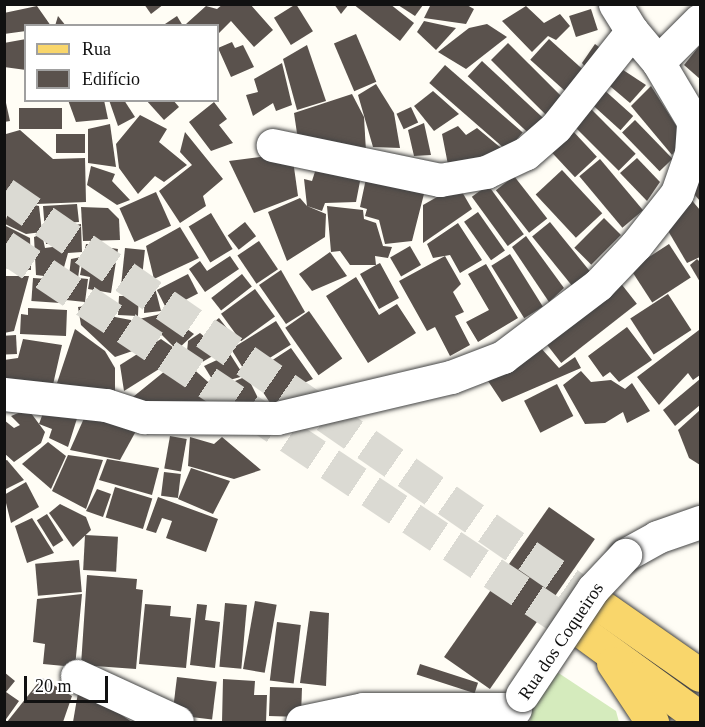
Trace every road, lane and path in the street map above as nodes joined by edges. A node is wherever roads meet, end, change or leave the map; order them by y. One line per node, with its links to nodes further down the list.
1 (623, 18): 3 (street); 4 (street)
2 (700, 20): 3 (street)
3 (658, 62): 5 (street)
4 (273, 146)
5 (4, 394)
6 (700, 522): 10 (street, Rua dos Coqueiros, bridge)
7 (604, 608): 8 (main road)
8 (700, 675)
9 (77, 676): 12 (street)
10 (517, 709): 13 (street, Rua dos Coqueiros)
11 (700, 718): 14 (main road)
12 (177, 723)
13 (302, 723)
14 (652, 723)

